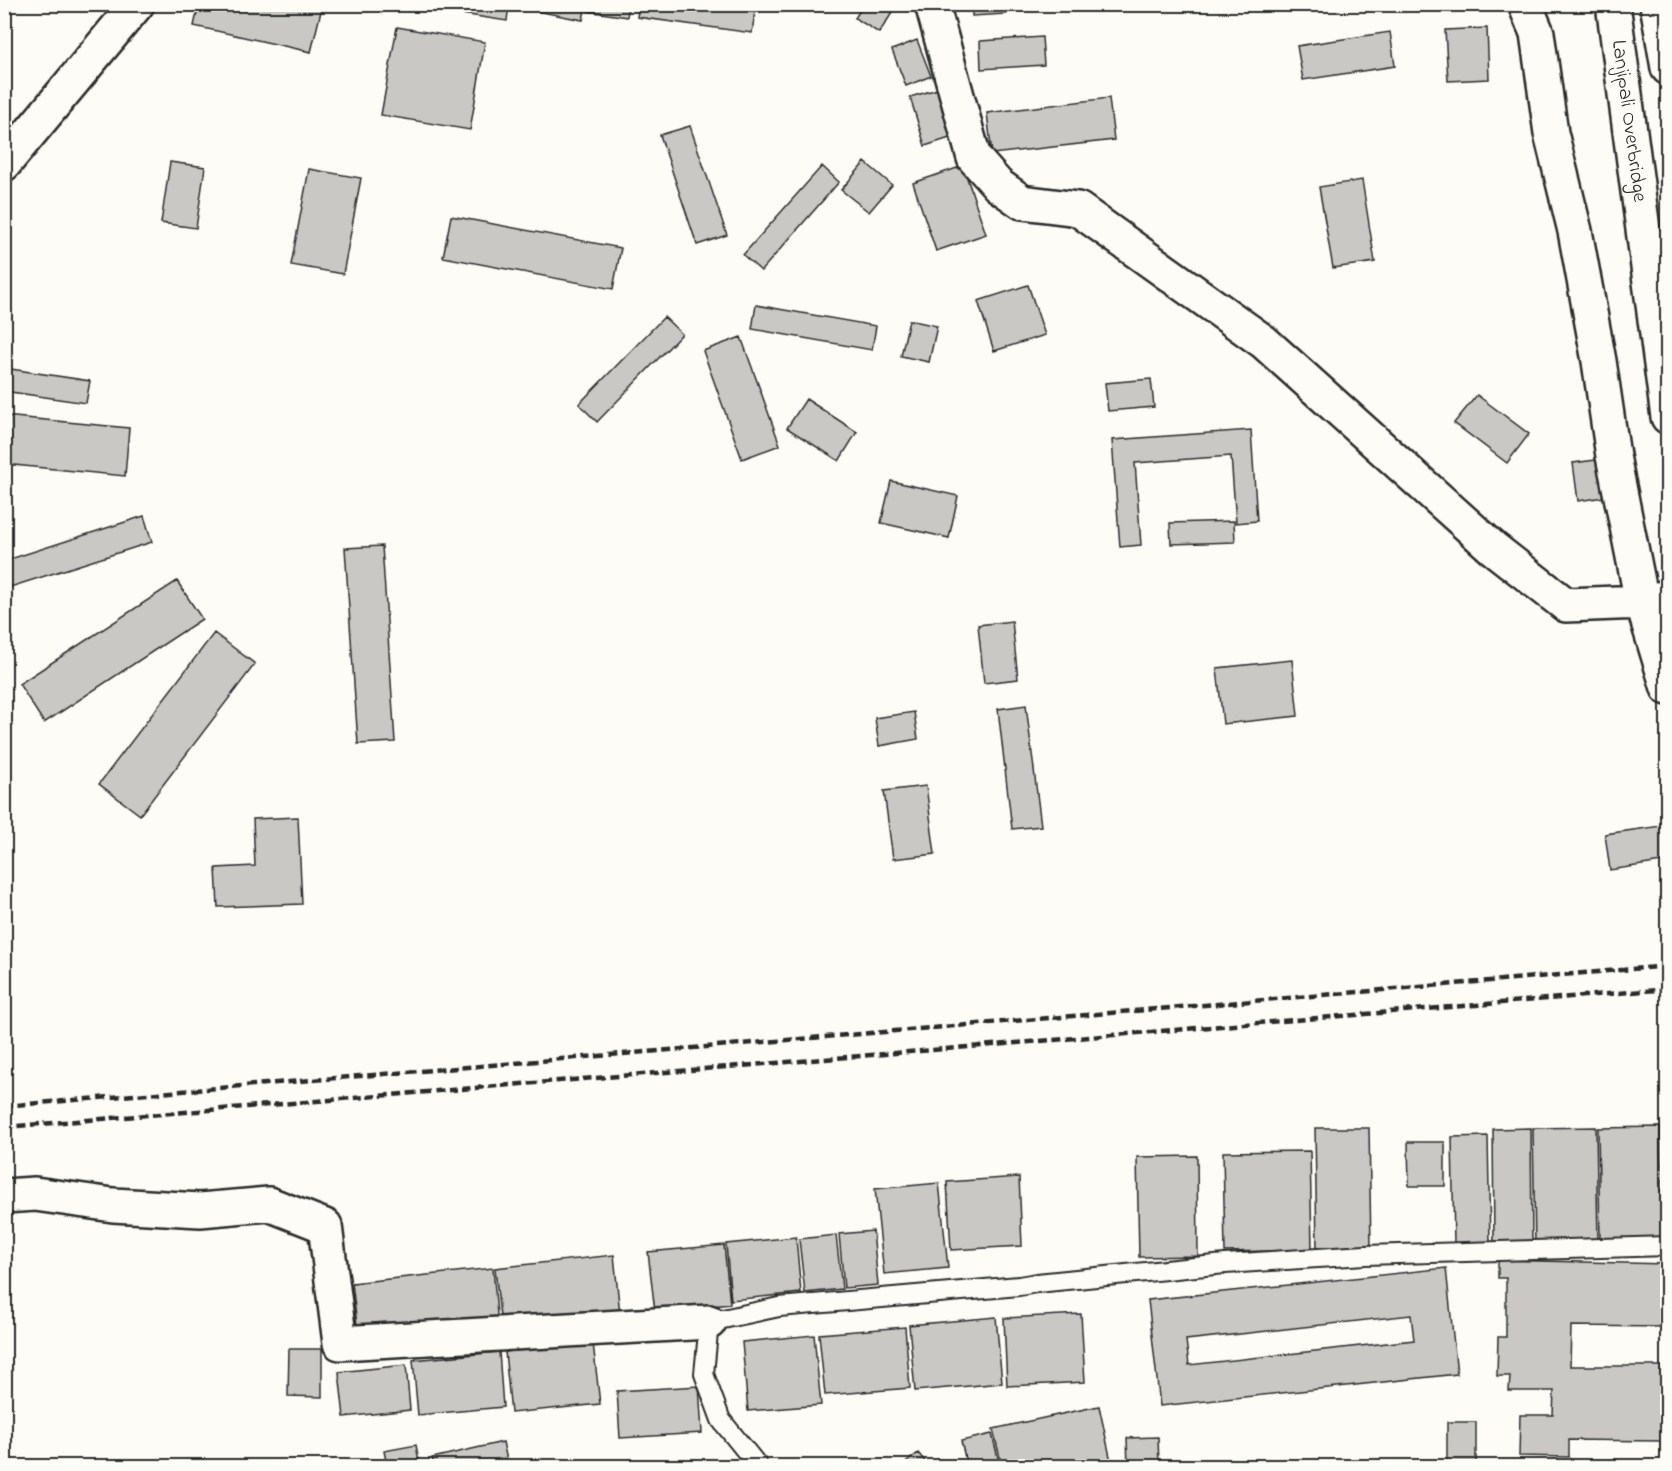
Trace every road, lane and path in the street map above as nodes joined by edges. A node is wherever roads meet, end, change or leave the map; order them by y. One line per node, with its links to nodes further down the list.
1 (137, 4): 7 (street)
2 (932, 4): 9 (street)
3 (1525, 4): 9 (street)
4 (1613, 4): 8 (street, Lanjipali Overbridge)
5 (1657, 4): 6 (street)
6 (1668, 68)
7 (4, 164)
8 (1668, 417)
9 (1655, 600): 10 (street)
10 (1668, 688)
11 (4, 1196): 13 (street)
12 (1668, 1246): 13 (lane)
13 (709, 1322): 14 (lane)
14 (758, 1467)

